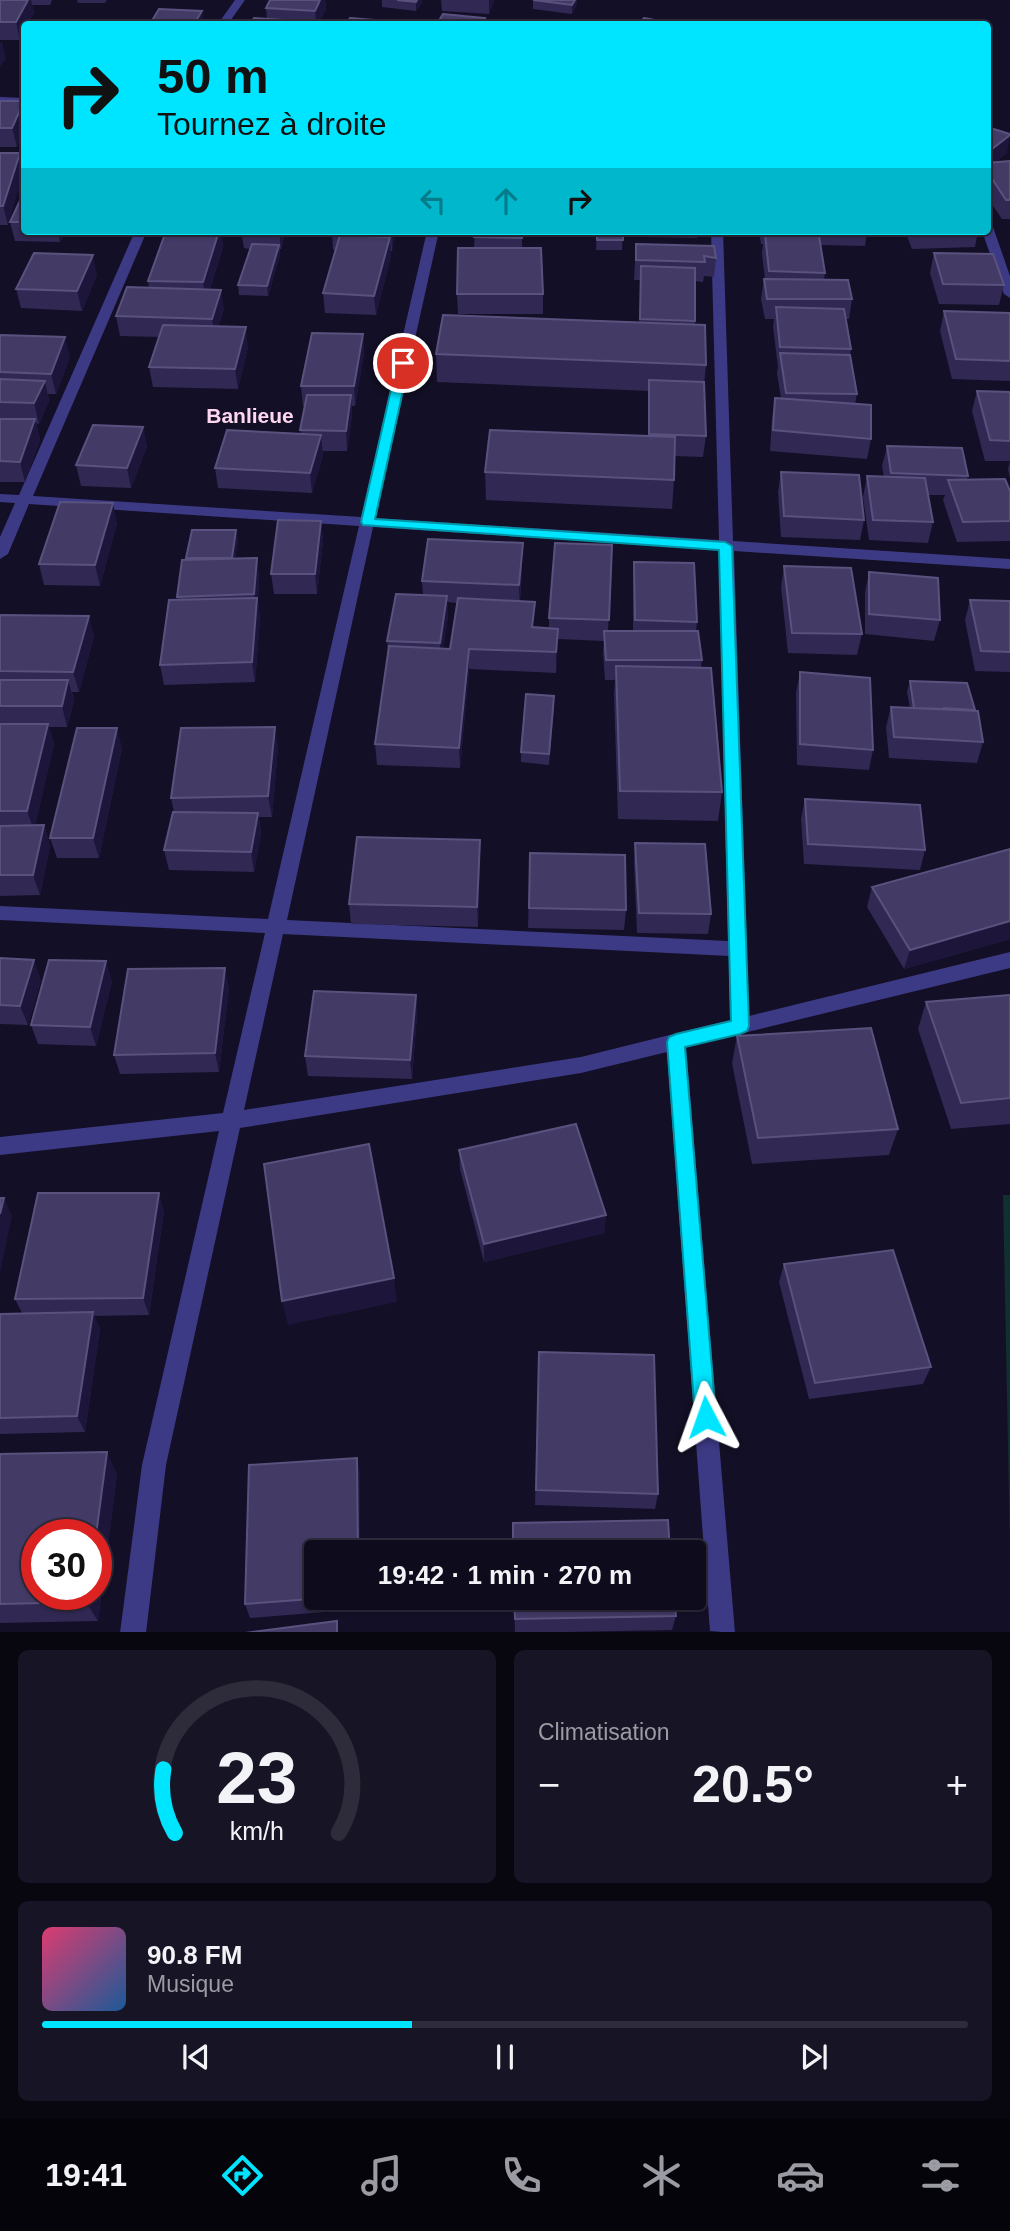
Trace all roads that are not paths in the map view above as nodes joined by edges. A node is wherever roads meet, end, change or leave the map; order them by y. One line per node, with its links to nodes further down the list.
1 (240, 0): 2 (street)
2 (225, 21)
3 (0, 100): 4 (street)
4 (21, 101)
5 (139, 235): 11 (street)
6 (432, 235): 12 (street)
7 (717, 235): 13 (street)
8 (990, 235): 9 (street)
9 (1010, 294)
10 (0, 498): 11 (street)
11 (24, 500): 12 (street); 14 (street)
12 (368, 522): 13 (street); 17 (street)
13 (725, 546): 15 (street); 18 (street)
14 (0, 554)
15 (1010, 564)
16 (0, 913): 17 (street)
17 (276, 927): 18 (street); 22 (street)
18 (737, 949): 20 (street)
19 (1010, 960): 20 (street)
20 (740, 1026): 21 (street)
21 (676, 1042): 22 (street); 24 (street)
22 (232, 1121): 23 (street); 25 (street)
23 (0, 1146)
24 (723, 1631)
25 (133, 1632)

